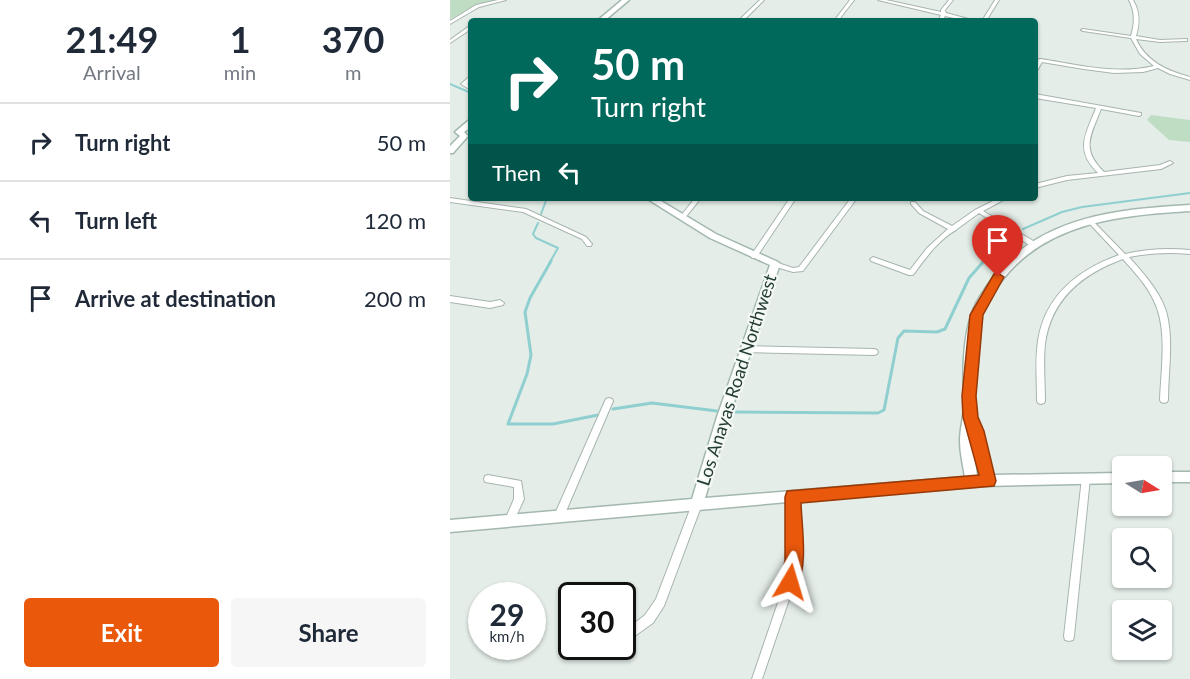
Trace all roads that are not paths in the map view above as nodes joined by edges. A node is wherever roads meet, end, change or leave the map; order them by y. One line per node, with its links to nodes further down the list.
1 (504, 0): 16 (street)
2 (626, 0): 10 (street)
3 (762, 0): 11 (street)
4 (852, 0): 12 (street)
5 (880, 0): 9 (street)
6 (951, 0): 9 (street)
7 (997, 0): 15 (street)
8 (1131, 0): 19 (street)
9 (945, 14): 13 (street); 14 (street)
10 (604, 18)
11 (743, 18)
12 (838, 18)
13 (942, 18)
14 (962, 18)
15 (986, 18)
16 (450, 22)
17 (468, 29): 21 (street)
18 (1083, 30): 19 (street)
19 (1132, 37): 20 (street); 23 (street)
20 (1185, 40)
21 (450, 42)
22 (1038, 65): 23 (street)
23 (1157, 67): 24 (street)
24 (1190, 79)
25 (1038, 97): 26 (street)
26 (1100, 108): 27 (street); 32 (street)
27 (1139, 114)
28 (468, 125): 29 (street)
29 (454, 132): 30 (street)
30 (450, 151)
31 (1170, 163): 32 (street)
32 (1102, 173): 33 (street)
33 (1038, 185)
34 (450, 200): 46 (street)
35 (655, 201): 43 (street)
36 (696, 201): 43 (street)
37 (791, 201): 49 (street)
38 (852, 201): 52 (street, Los Anayas Road Northwest)
39 (998, 201): 42 (street)
40 (913, 203): 45 (street)
41 (1190, 208): 44 (street)
42 (979, 211): 45 (street); 47 (street)
43 (682, 218): 49 (street)
44 (1089, 220): 47 (street); 50 (street)
45 (954, 229): 51 (street)
46 (589, 244)
47 (1033, 244): 60 (street)
48 (1190, 252): 50 (street)
49 (754, 256): 52 (street)
50 (1122, 256): 57 (street); 59 (street)
51 (873, 260)
52 (775, 264): 55 (street, Los Anayas Road Northwest)
53 (450, 299): 54 (street)
54 (500, 303)
55 (745, 349): 56 (street); 69 (street, Los Anayas Road Northwest)
56 (874, 352)
57 (1164, 400)
58 (609, 401): 70 (street)
59 (1041, 401)
60 (970, 417): 66 (street); 67 (street)
61 (1172, 477): 62 (street)
62 (1190, 477)
63 (1086, 478): 64 (street); 66 (street); 74 (street)
64 (1112, 478)
65 (488, 479): 71 (street)
66 (988, 481): 67 (street)
67 (972, 482): 68 (street)
68 (793, 497): 69 (street); 75 (street)
69 (697, 504): 70 (street); 73 (street)
70 (559, 516): 71 (street)
71 (510, 520): 72 (street)
72 (450, 526)
73 (636, 630)
74 (1069, 636)
75 (757, 679)

